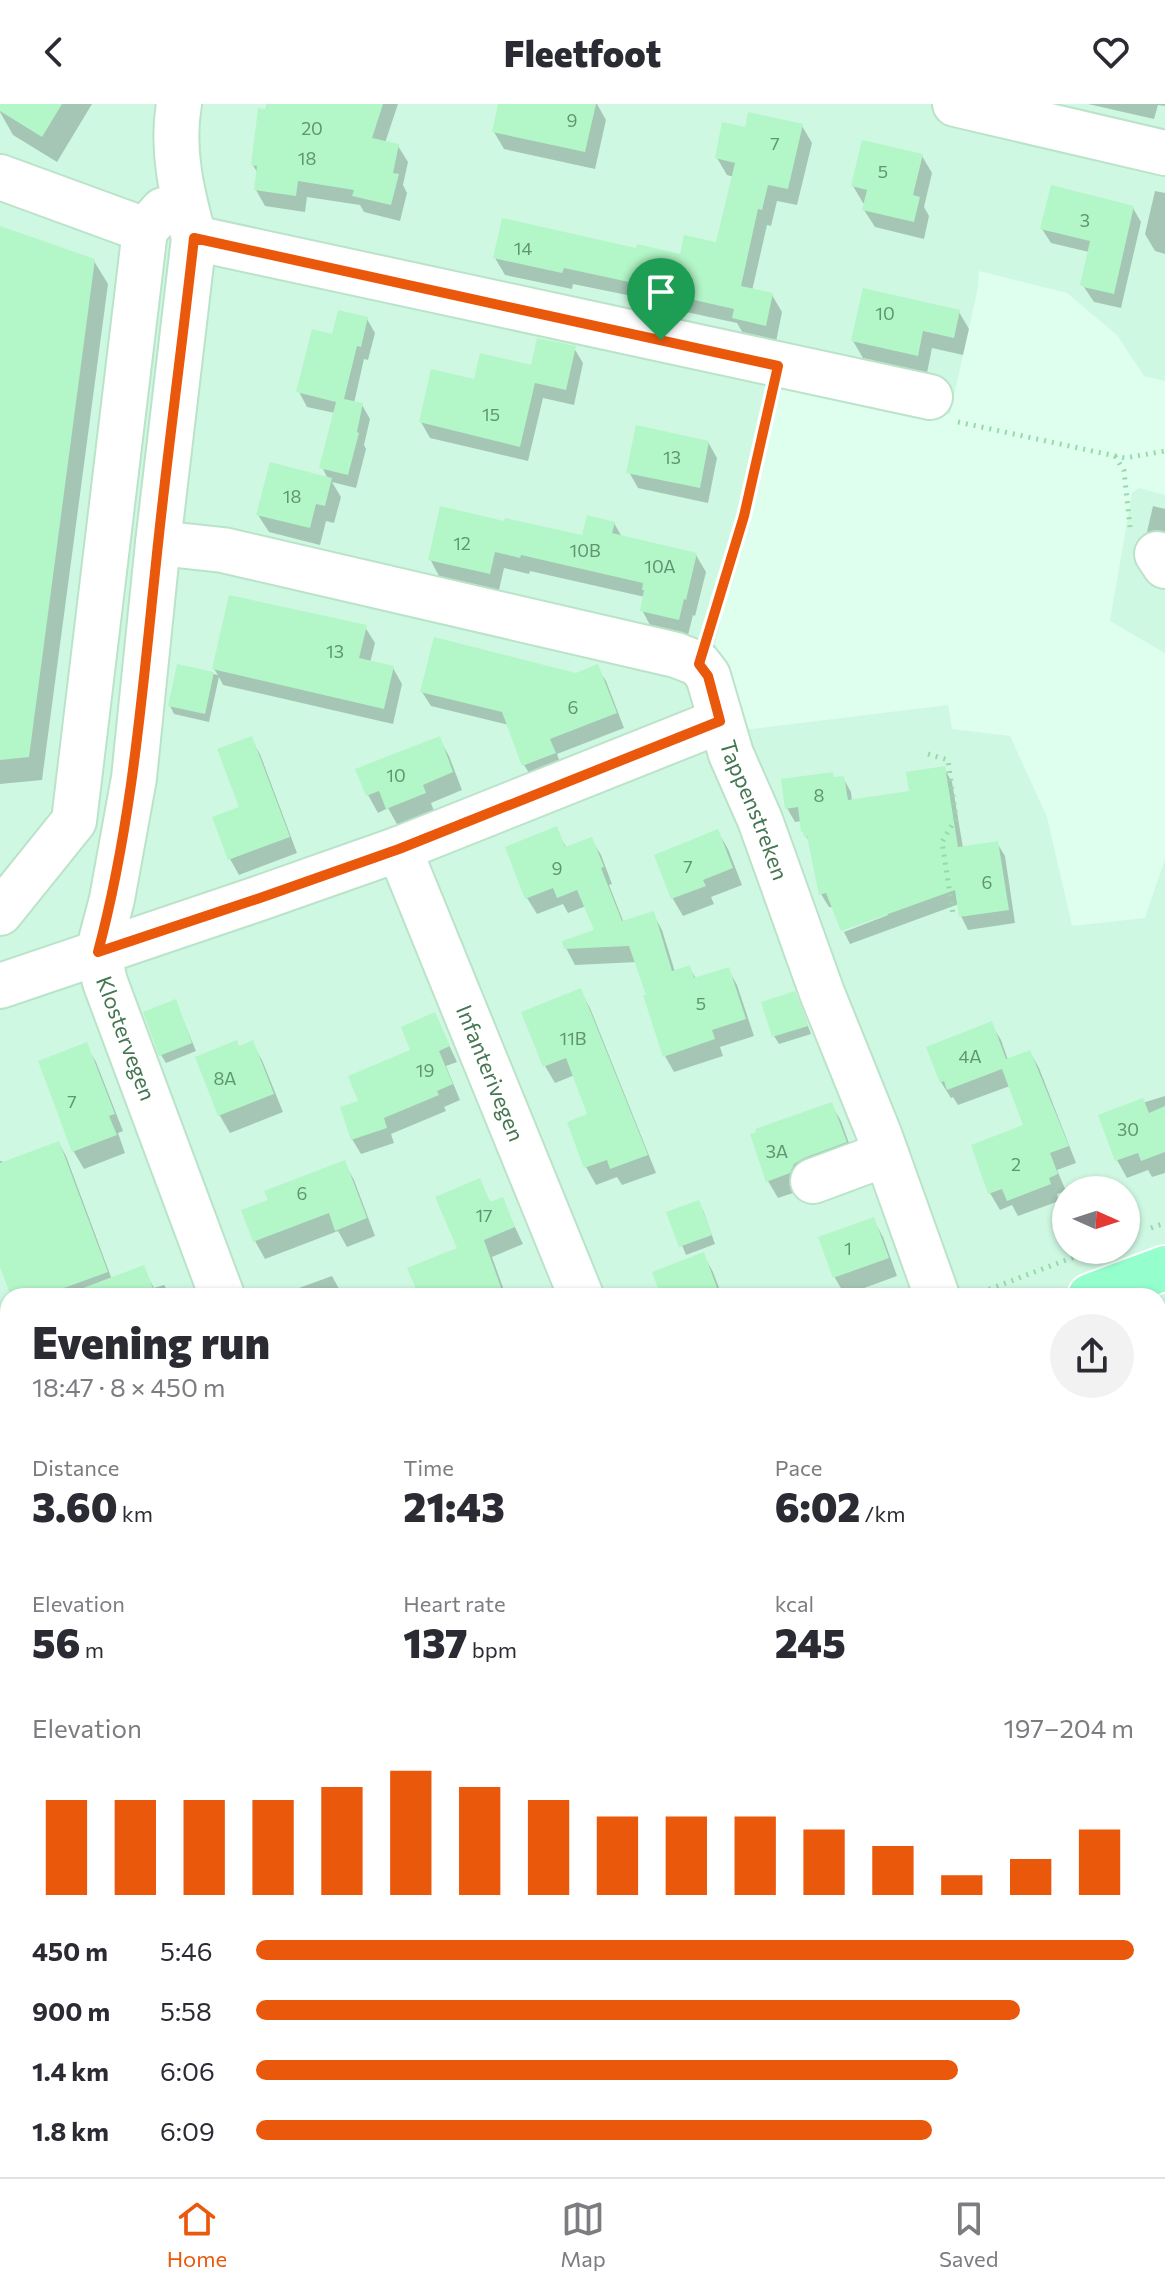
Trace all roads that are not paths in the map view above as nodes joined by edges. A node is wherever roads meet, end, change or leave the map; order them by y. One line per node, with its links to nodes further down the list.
1 (179, 104): 5 (street, Klostervegen)
2 (955, 104): 3 (street)
3 (1165, 153)
4 (0, 177): 6 (street)
5 (181, 190): 6 (street); 7 (street, Klostervegen)
6 (145, 230): 12 (street)
7 (194, 238): 8 (street); 9 (street, Klostervegen)
8 (930, 397)
9 (158, 543): 10 (street, Tappenstreken); 13 (street, Klostervegen)
10 (720, 721): 11 (street); 15 (street, Tappenstreken)
11 (399, 849): 13 (street); 20 (street, Infanterivegen)
12 (0, 913)
13 (98, 952): 14 (street); 19 (street, Klostervegen)
14 (0, 986)
15 (886, 1154): 16 (street); 21 (street, Tappenstreken)
16 (813, 1181)
17 (1165, 1268): 18 (main road)
18 (1085, 1276)
19 (219, 1288)
20 (578, 1288)
21 (934, 1288)

